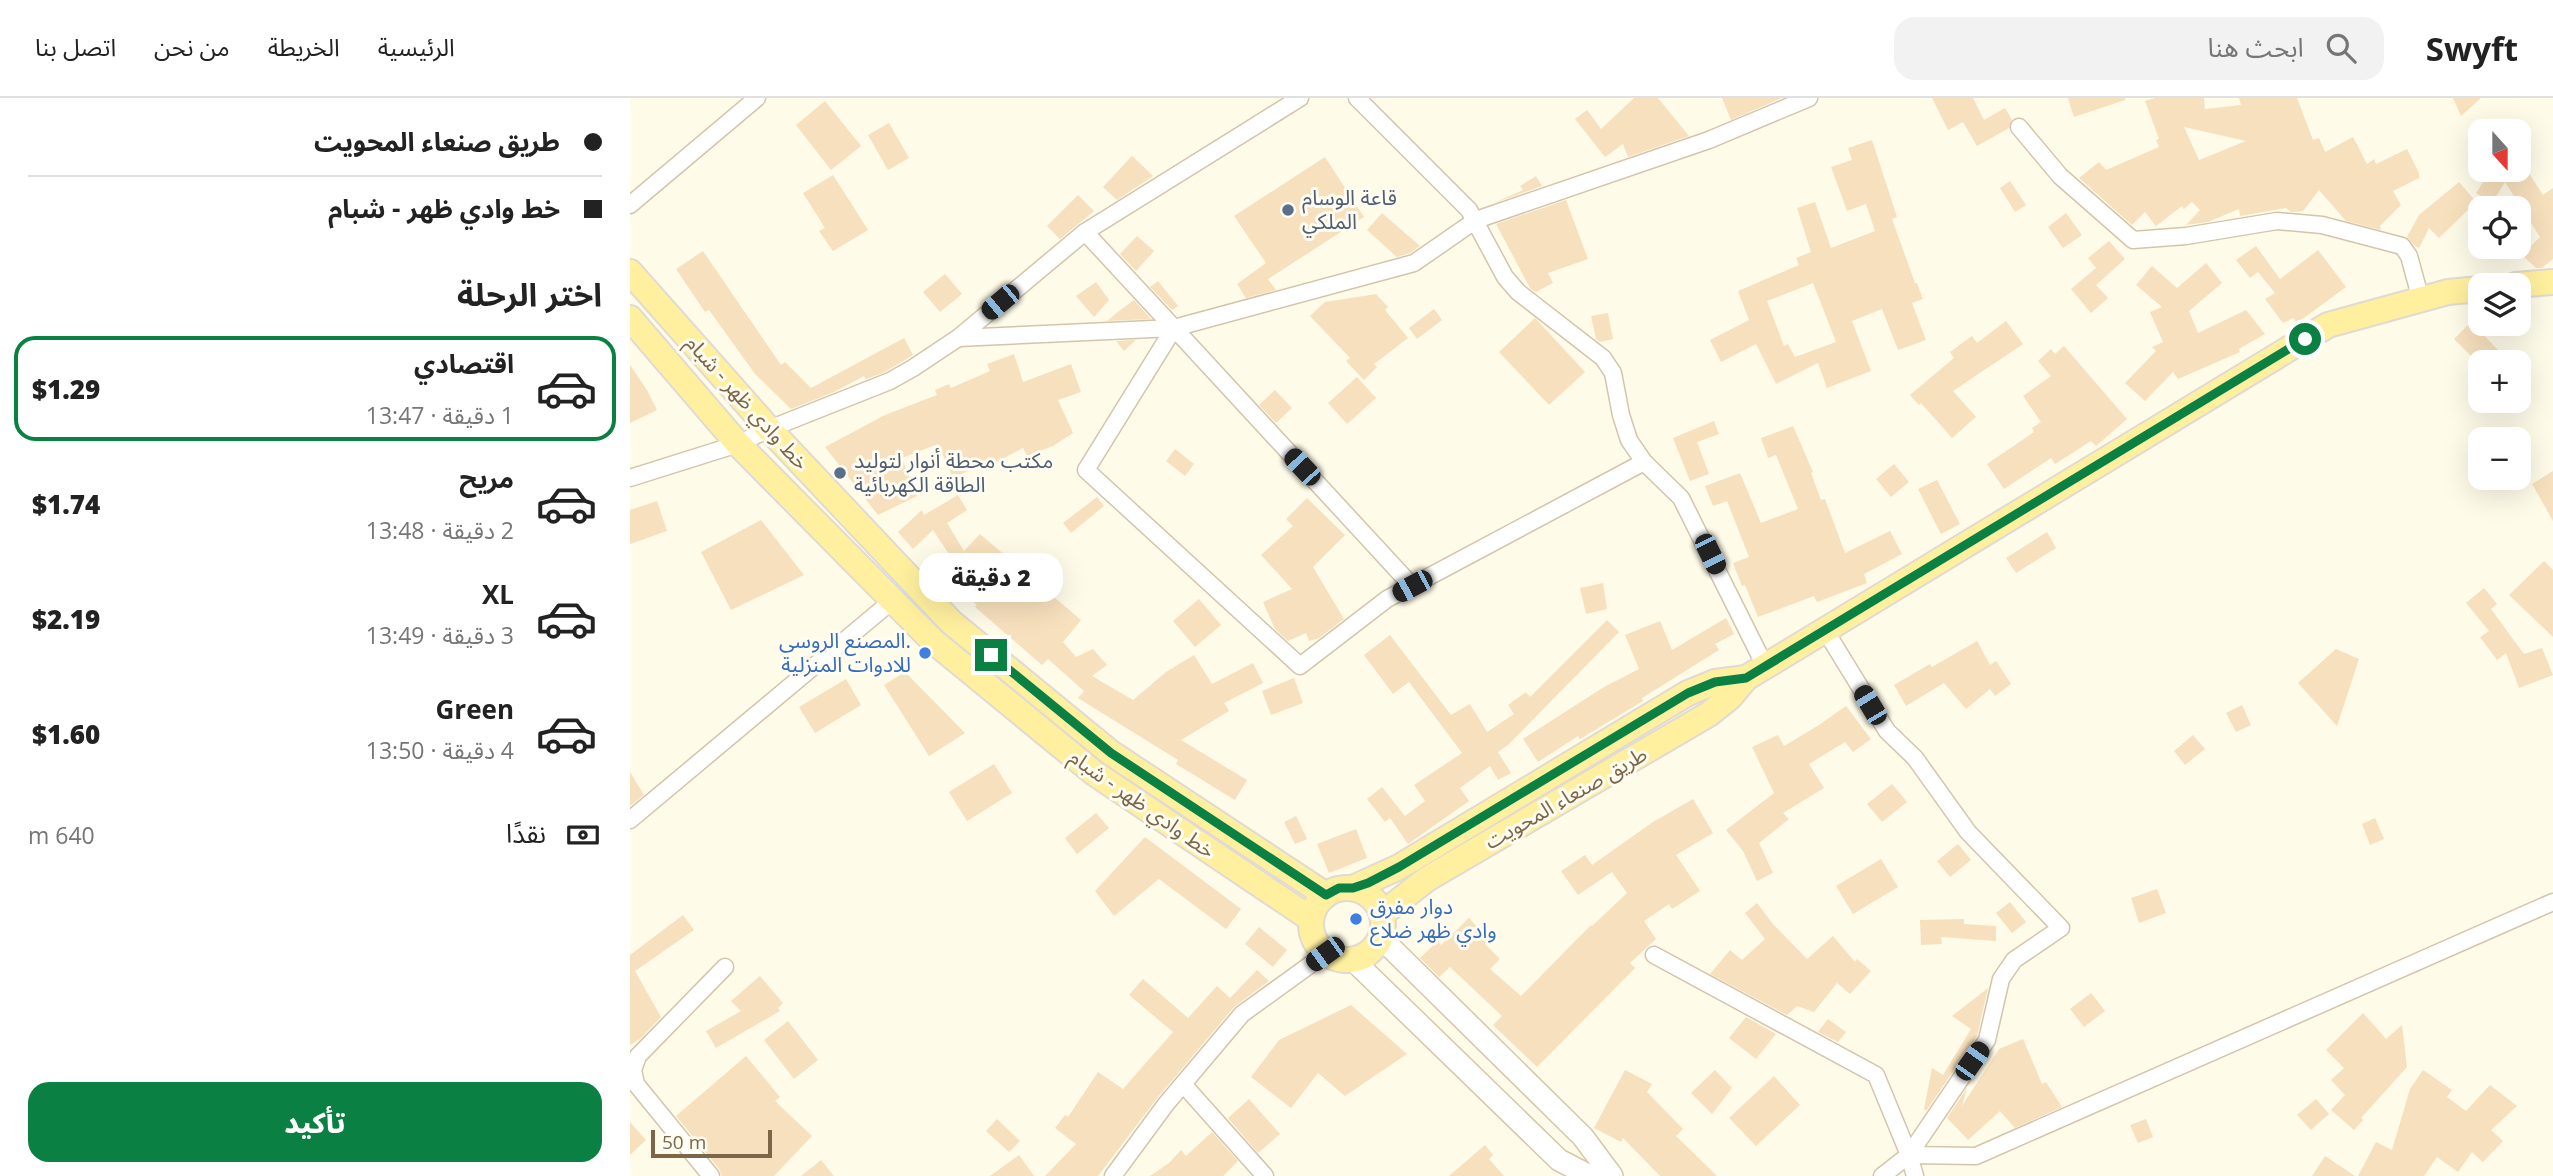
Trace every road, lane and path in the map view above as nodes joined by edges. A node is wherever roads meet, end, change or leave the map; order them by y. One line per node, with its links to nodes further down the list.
1 (757, 98): 6 (street)
2 (1300, 98): 8 (street)
3 (1357, 98): 7 (street)
4 (1809, 98): 7 (street)
5 (2019, 127): 13 (street)
6 (630, 205)
7 (1476, 220): 15 (street); 19 (street)
8 (1085, 232): 15 (street); 16 (street)
9 (630, 272): 17 (main road, خط وادي ظهر - شبام)
10 (2549, 278): 11 (main road)
11 (2531, 282)
12 (2468, 290): 13 (main road, طريق صنعاء المحويت)
13 (2421, 300): 23 (main road, طريق صنعاء المحويت)
14 (630, 318): 18 (main road, خط وادي ظهر - شبام)
15 (1174, 328): 16 (street); 21 (street); 21 (street)
16 (958, 338): 17 (street)
17 (769, 429): 18 (street); 27 (main road, خط وادي ظهر - شبام)
18 (738, 444): 20 (street); 22 (main road, خط وادي ظهر - شبام)
19 (1644, 462): 21 (street); 24 (street)
20 (630, 478)
21 (1412, 586)
22 (893, 600): 25 (street); 29 (main road, خط وادي ظهر - شبام)
23 (1825, 630): 24 (main road, طريق صنعاء المحويت); 36 (street)
24 (1756, 672): 26 (main road, طريق صنعاء المحويت); 30 (main road, طريق صنعاء المحويت)
25 (630, 820)
26 (1353, 888): 27 (main road); 30 (main road)
27 (1326, 895): 29 (main road)
28 (2553, 902): 36 (street)
29 (1311, 919): 31 (main road)
30 (1382, 926): 33 (main road); 41 (street)
31 (1325, 954): 33 (main road); 35 (street)
32 (1654, 955): 36 (street)
33 (1353, 960): 40 (street)
34 (725, 967): 37 (street)
35 (1183, 1084): 38 (street); 39 (street)
36 (1909, 1155): 42 (street); 43 (street)
37 (711, 1176)
38 (1113, 1176)
39 (1265, 1176)
40 (1590, 1176)
41 (1612, 1176)
42 (1882, 1176)
43 (1915, 1176)

